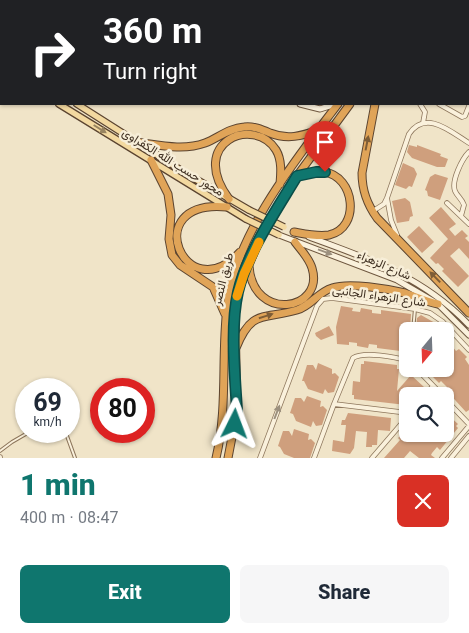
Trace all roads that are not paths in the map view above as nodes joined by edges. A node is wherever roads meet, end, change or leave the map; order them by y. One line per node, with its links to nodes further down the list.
1 (61, 105): 16 (main road, محور حسب الله الكفراوى, one-way to 16)
2 (80, 105): 13 (main road, محور حسب الله الكفراوى)
3 (303, 105): 4 (main road)
4 (334, 105)
5 (336, 105): 12 (highway, طريق النصر)
6 (349, 105): 17 (highway, طريق النصر)
7 (375, 105): 25 (highway, one-way to 7)
8 (421, 105): 11 (street)
9 (441, 105): 10 (street)
10 (469, 106)
11 (423, 123): 14 (street); 19 (street)
12 (319, 130): 13 (highway); 18 (highway, طريق النصر)
13 (136, 142): 20 (main road, محور حسب الله الكفراوى)
14 (469, 143)
15 (469, 152): 22 (street)
16 (151, 160): 24 (main road, محور حسب الله الكفراوى); 38 (highway)
17 (297, 176): 29 (highway); 34 (highway, طريق النصر)
18 (280, 184): 20 (highway); 33 (highway, طريق النصر)
19 (387, 198): 25 (street); 31 (street)
20 (229, 199): 28 (main road, محور حسب الله الكفراوى, bridge)
21 (447, 204): 26 (street)
22 (464, 205): 23 (street); 26 (street)
23 (469, 206)
24 (227, 207): 30 (main road, محور حسب الله الكفراوى, bridge); 33 (highway)
25 (372, 211): 31 (highway)
26 (461, 216): 27 (street)
27 (469, 224)
28 (284, 227): 29 (main road, شارع الزهراء)
29 (294, 232): 41 (main road, شارع الزهراء)
30 (279, 235): 32 (main road, شارع الزهراء)
31 (399, 239): 37 (highway, one-way to 31)
32 (295, 242): 34 (highway); 35 (main road, شارع الزهراء, one-way to 35)
33 (242, 250): 38 (highway, طريق النصر)
34 (248, 264): 45 (highway, طريق النصر)
35 (438, 304): 43 (main road, شارع الزهراء); 45 (highway, one-way to 35)
36 (415, 309): 39 (lane); 40 (street, شارع الزهراء الجانبى); 61 (street, شارع الزهراء الجانبى, one-way to 36)
37 (469, 313)
38 (226, 316): 59 (highway, طريق النصر)
39 (414, 322)
40 (443, 322)
41 (469, 324)
42 (454, 334): 44 (street, شارع الزهراء الجانبى)
43 (469, 335)
44 (469, 350)
45 (235, 351): 60 (highway, طريق النصر)
46 (399, 359): 49 (street)
47 (425, 378): 48 (street)
48 (433, 386)
49 (334, 404): 51 (street); 62 (street)
50 (454, 409): 53 (street)
51 (399, 413)
52 (399, 425): 63 (street)
53 (469, 425): 64 (street)
54 (469, 436): 65 (street)
55 (15, 440): 57 (lane)
56 (70, 443): 58 (lane)
57 (0, 451)
58 (75, 458)
59 (216, 458)
60 (228, 458)
61 (260, 458)
62 (314, 458)
63 (372, 458)
64 (442, 458)
65 (451, 458)

